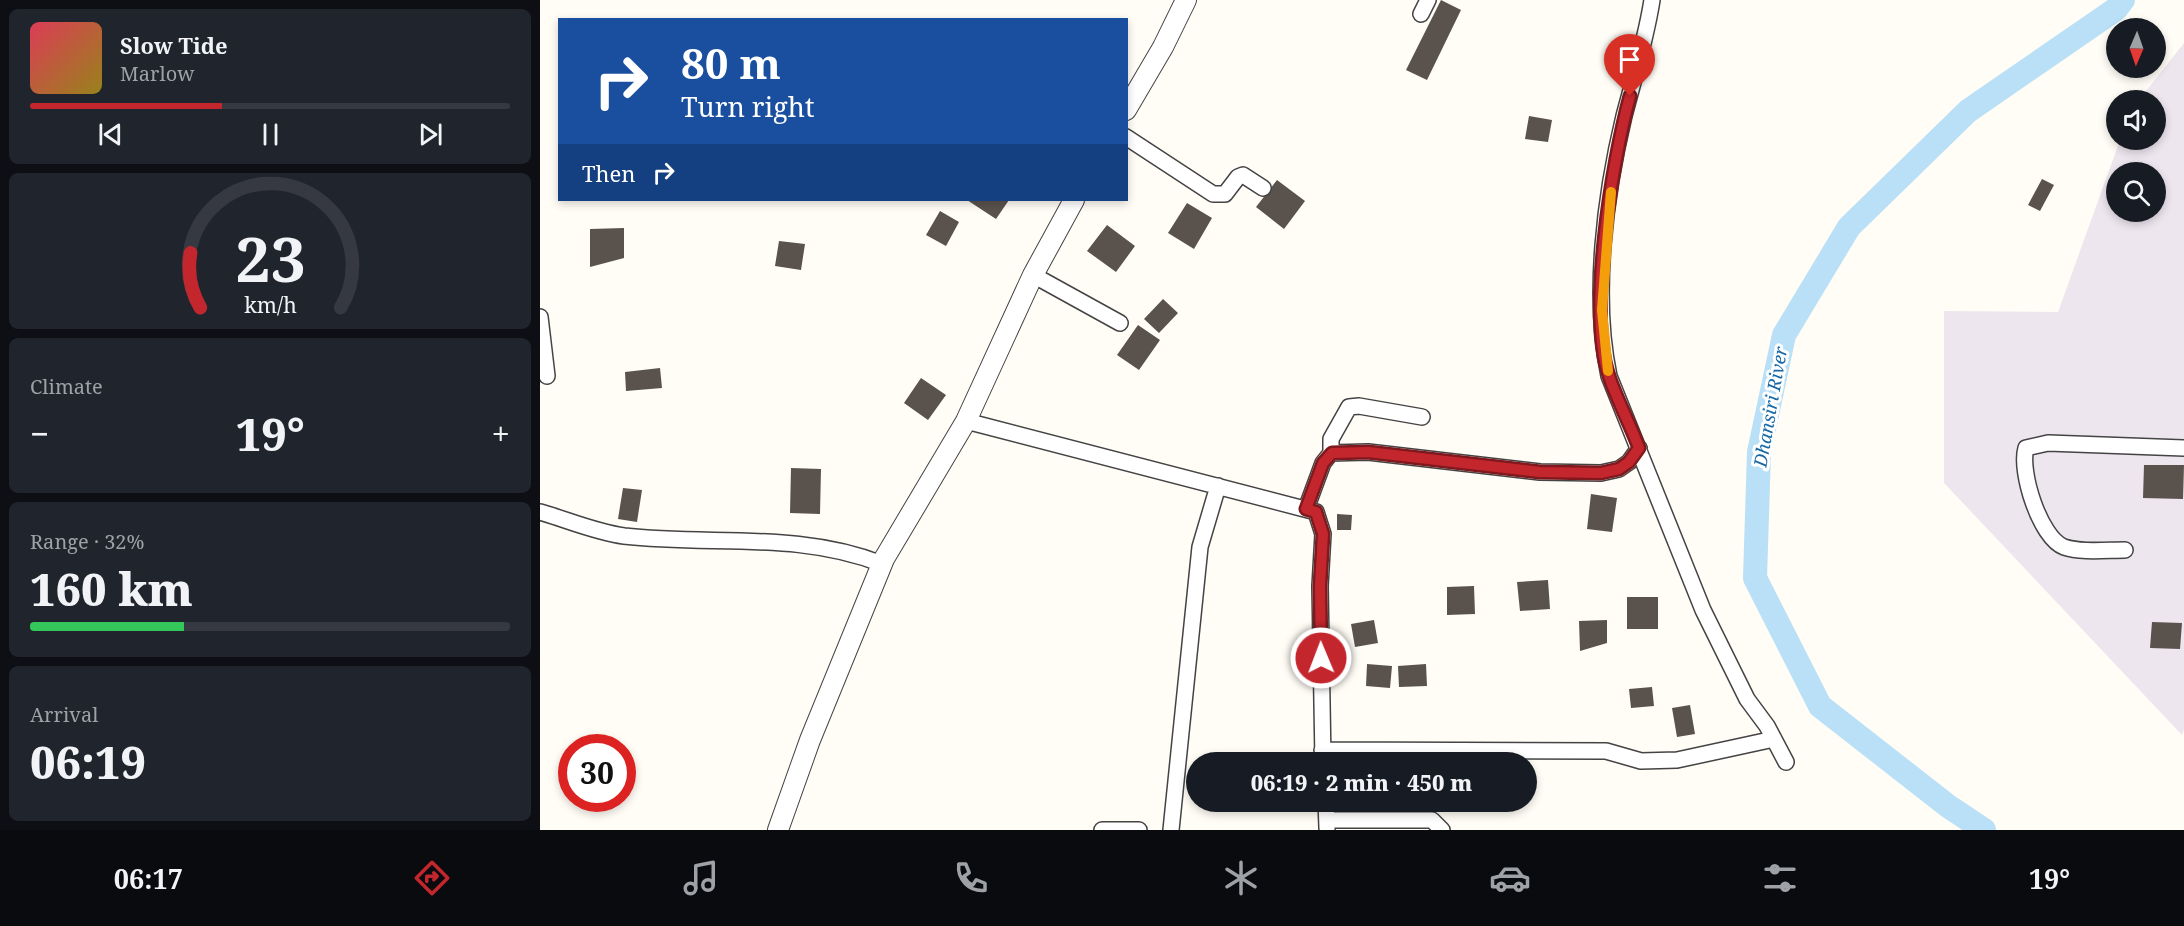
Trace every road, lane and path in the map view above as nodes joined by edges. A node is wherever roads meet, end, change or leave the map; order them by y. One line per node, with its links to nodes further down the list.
1 (1186, 0): 3 (street)
2 (1652, 0): 13 (street)
3 (1128, 107)
4 (1128, 138): 5 (street)
5 (1263, 188)
6 (1073, 201): 7 (street)
7 (1034, 276): 9 (street); 12 (street)
8 (540, 317): 10 (street)
9 (1120, 323)
10 (547, 376)
11 (1422, 417): 15 (street)
12 (966, 421): 16 (street); 20 (street)
13 (1639, 448): 15 (street); 21 (street)
14 (2184, 448): 19 (street)
15 (1332, 453): 17 (street)
16 (1218, 486): 17 (street); 29 (street)
17 (1306, 509): 22 (street)
18 (540, 512): 20 (street)
19 (2125, 550)
20 (882, 564): 26 (street)
21 (1774, 739): 23 (street); 24 (street)
22 (1323, 752)
23 (1537, 752)
24 (1786, 762)
25 (1327, 825): 30 (street)
26 (778, 830)
27 (1102, 830): 28 (street)
28 (1139, 830)
29 (1171, 830)
30 (1442, 830)

